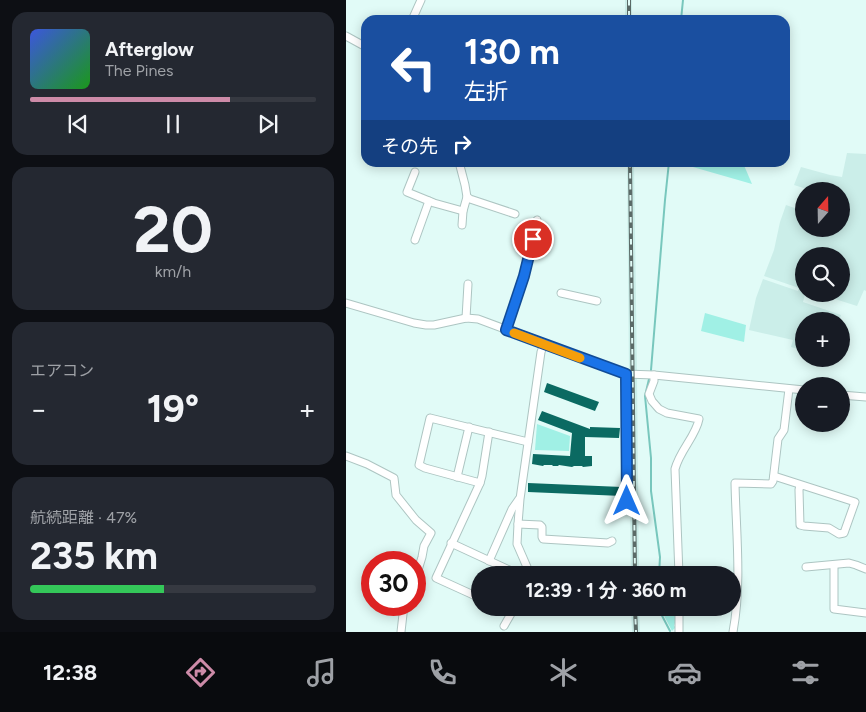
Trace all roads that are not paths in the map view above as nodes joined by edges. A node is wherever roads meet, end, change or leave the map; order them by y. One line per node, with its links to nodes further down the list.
1 (420, 0): 2 (street)
2 (414, 15)
3 (346, 36): 4 (street)
4 (361, 44)
5 (460, 167): 7 (street)
6 (414, 172): 8 (street)
7 (467, 197): 9 (street); 10 (street)
8 (428, 201): 9 (street); 13 (street)
9 (463, 211): 12 (street)
10 (515, 214)
11 (537, 220): 19 (street)
12 (462, 224)
13 (415, 240)
14 (468, 284): 18 (street)
15 (561, 292): 16 (street)
16 (597, 301)
17 (346, 303): 18 (street)
18 (466, 318): 19 (street)
19 (506, 330): 20 (street)
20 (544, 344): 21 (street); 29 (street)
21 (626, 374): 22 (street); 36 (street)
22 (654, 375): 23 (street); 45 (street)
23 (789, 389): 24 (street); 31 (street)
24 (795, 389)
25 (850, 396): 26 (street)
26 (866, 397)
27 (469, 427): 28 (street); 32 (street); 32 (street)
28 (489, 432): 29 (street); 33 (street)
29 (528, 442): 35 (street)
30 (346, 456): 40 (street)
31 (774, 476): 34 (street); 56 (street)
32 (457, 477): 33 (street)
33 (480, 483): 39 (street)
34 (800, 485): 34 (street)
35 (520, 499): 37 (street); 41 (street)
36 (627, 501)
37 (518, 524): 38 (street); 44 (street)
38 (612, 541)
39 (452, 544): 41 (street); 48 (street)
40 (423, 551)
41 (489, 561): 43 (street)
42 (834, 565): 46 (street); 47 (street); 49 (street)
43 (500, 566)
44 (526, 566)
45 (679, 566)
46 (806, 567)
47 (866, 569)
48 (471, 594)
49 (866, 613)
50 (403, 616): 54 (street)
51 (510, 616): 53 (street)
52 (679, 616): 55 (street)
53 (504, 626)
54 (401, 632)
55 (679, 632)
56 (733, 632)

